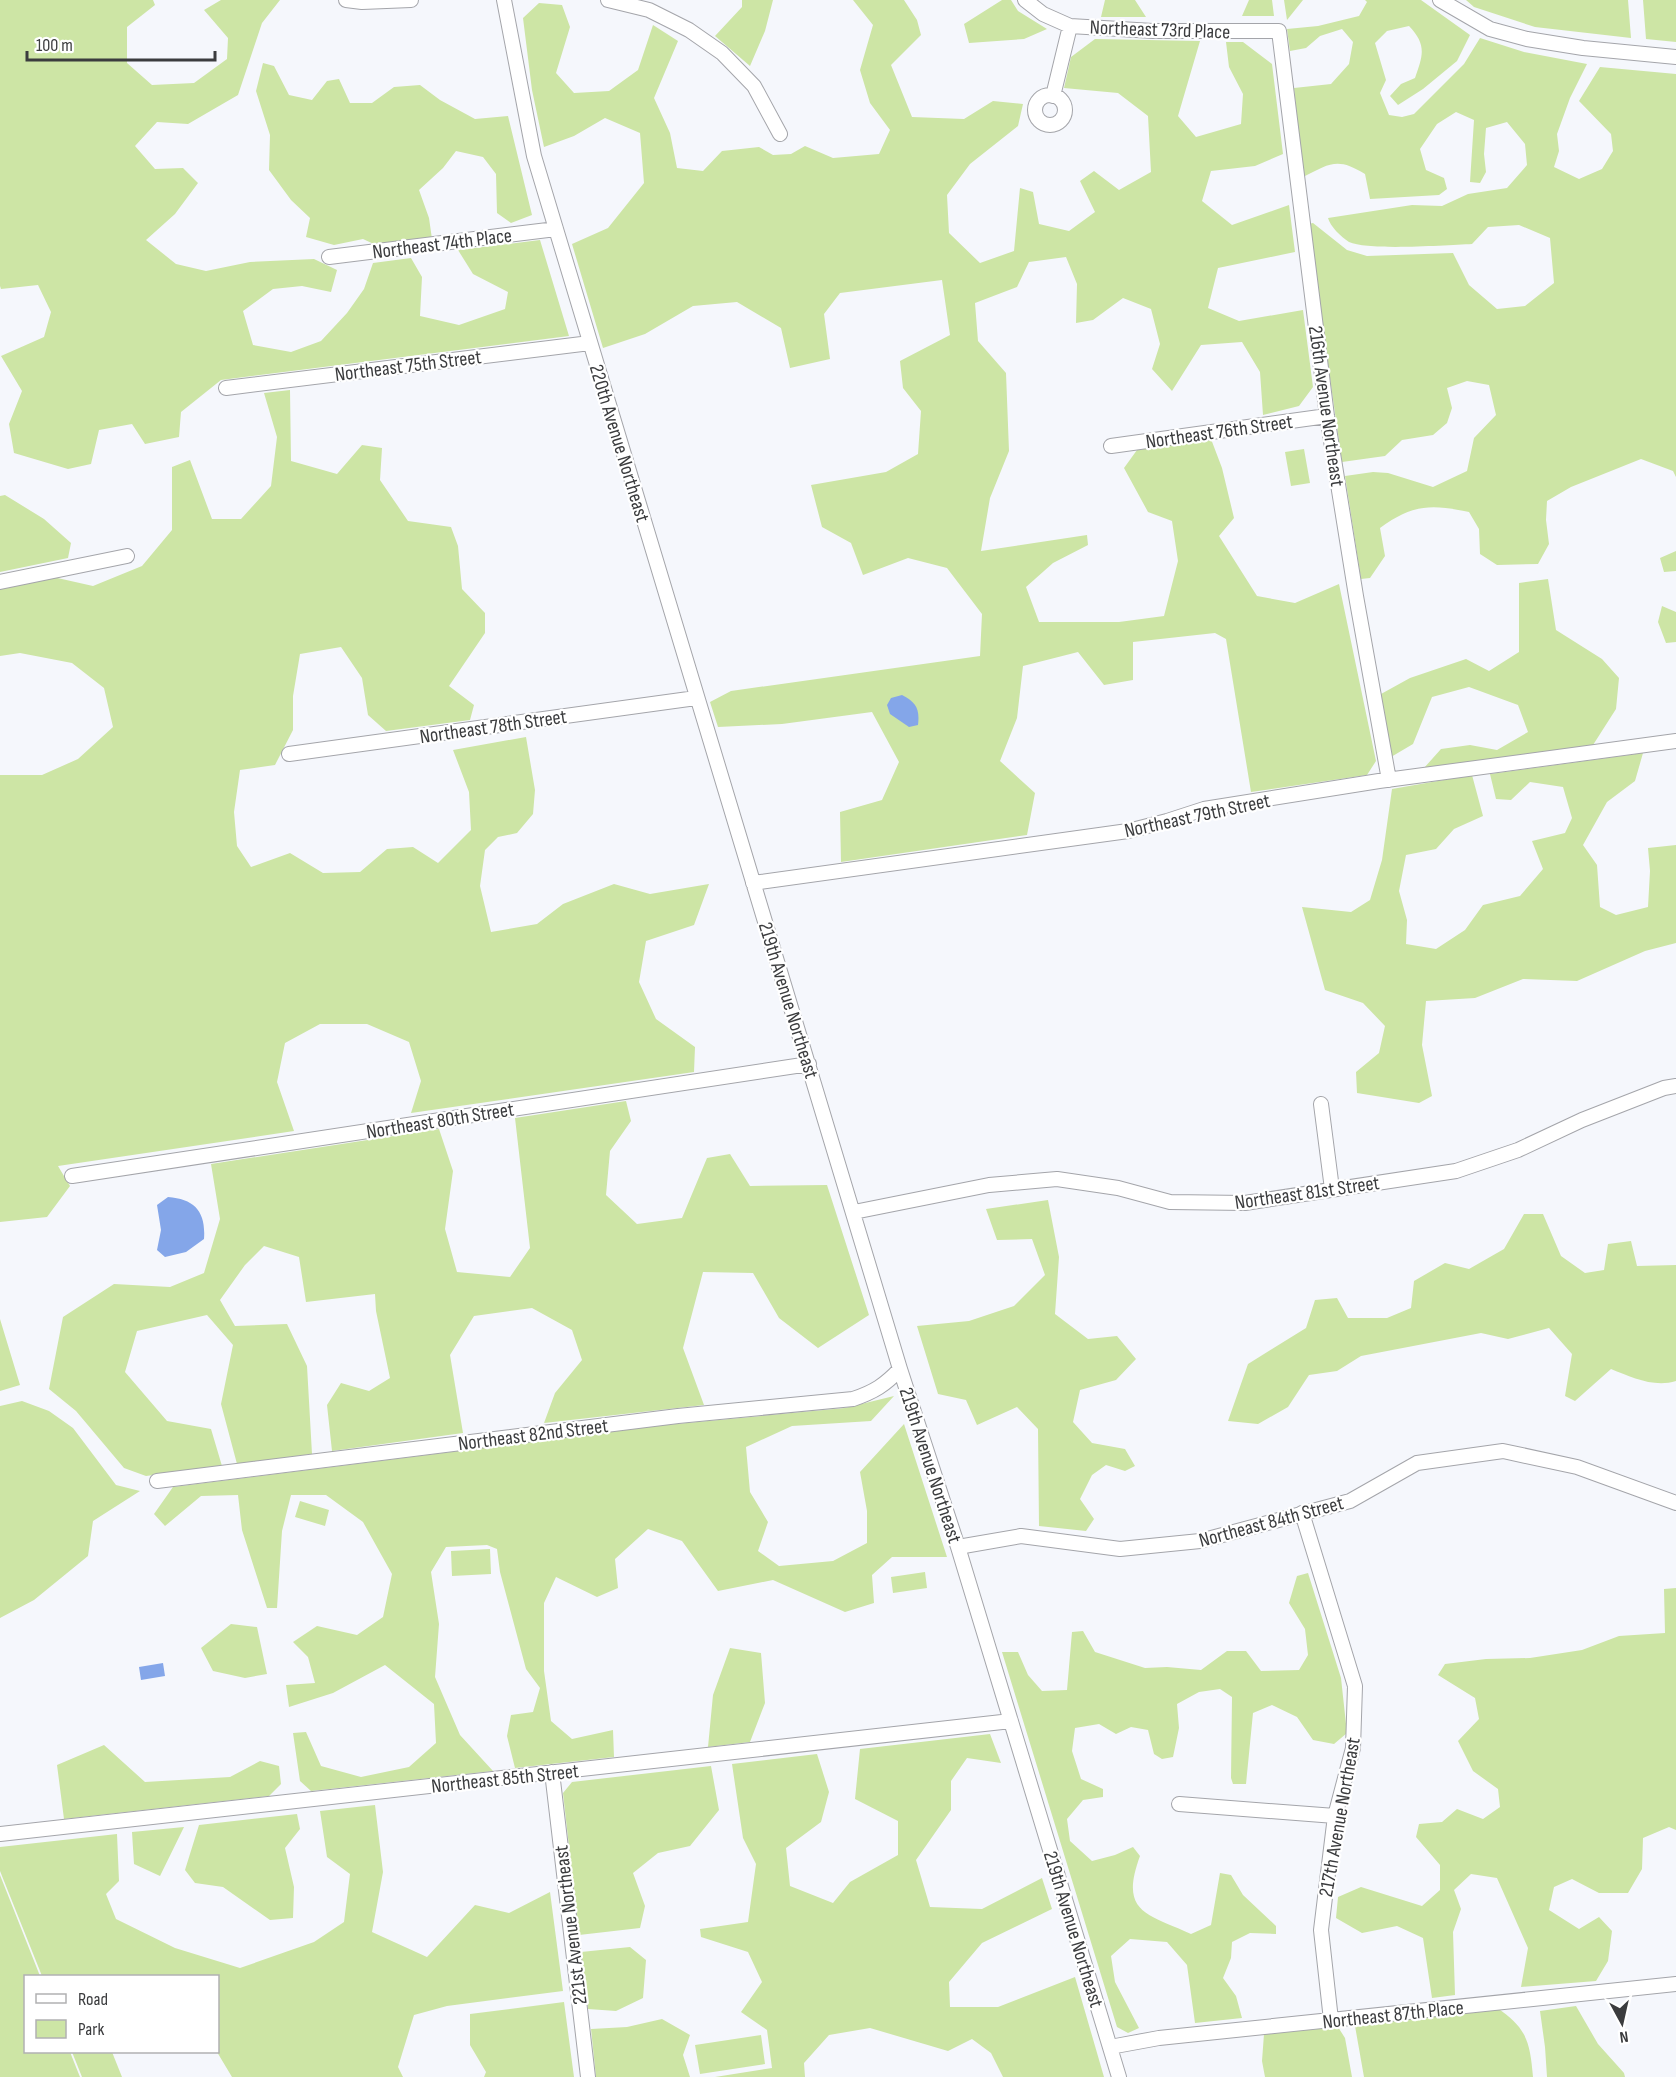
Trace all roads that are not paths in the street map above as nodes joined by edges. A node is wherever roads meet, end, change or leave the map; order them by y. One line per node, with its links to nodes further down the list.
1 (346, 0): 2 (street)
2 (411, 0)
3 (504, 0): 12 (street, 220th Avenue Northeast)
4 (608, 0): 11 (street)
5 (1025, 0): 7 (street, Northeast 73rd Place)
6 (1440, 0): 9 (street)
7 (1070, 26): 8 (street, Northeast 73rd Place); 10 (street)
8 (1279, 31): 16 (street, 216th Avenue Northeast)
9 (1676, 57)
10 (1053, 96)
11 (780, 134)
12 (556, 230): 13 (street, Northeast 74th Place); 14 (street, 220th Avenue Northeast)
13 (329, 257)
14 (590, 343): 15 (street, Northeast 75th Street); 20 (street, 220th Avenue Northeast)
15 (226, 388)
16 (1327, 416): 17 (street, Northeast 76th Street); 23 (street, 216th Avenue Northeast)
17 (1111, 446)
18 (127, 556): 19 (street)
19 (0, 582)
20 (696, 698): 22 (street, Northeast 78th Street); 24 (street, 220th Avenue Northeast)
21 (1676, 741): 23 (street, Northeast 79th Street)
22 (289, 754)
23 (1389, 780): 24 (street, Northeast 79th Street)
24 (753, 883): 25 (street, 219th Avenue Northeast)
25 (808, 1064): 28 (street, Northeast 80th Street); 30 (street, 219th Avenue Northeast)
26 (1676, 1086): 29 (street, Northeast 81st Street)
27 (1321, 1104): 29 (street)
28 (72, 1176)
29 (1332, 1189): 30 (street, Northeast 81st Street)
30 (854, 1212): 31 (street, 219th Avenue Northeast)
31 (900, 1369): 32 (street, Northeast 82nd Street); 35 (street, 219th Avenue Northeast)
32 (157, 1481)
33 (1676, 1503): 34 (street, Northeast 84th Street)
34 (1302, 1514): 35 (street, Northeast 84th Street); 39 (street, 217th Avenue Northeast)
35 (958, 1548): 36 (street, 219th Avenue Northeast)
36 (1011, 1721): 37 (street, Northeast 85th Street); 43 (street, 219th Avenue Northeast)
37 (552, 1772): 40 (street, Northeast 85th Street); 44 (street, 221st Avenue Northeast)
38 (1179, 1804): 39 (street)
39 (1335, 1816): 42 (street, 217th Avenue Northeast)
40 (0, 1834)
41 (1676, 1984): 42 (street, Northeast 87th Place)
42 (1331, 2020): 43 (street, Northeast 87th Place)
43 (1110, 2047): 45 (street, 219th Avenue Northeast)
44 (588, 2077)
45 (1119, 2077)

